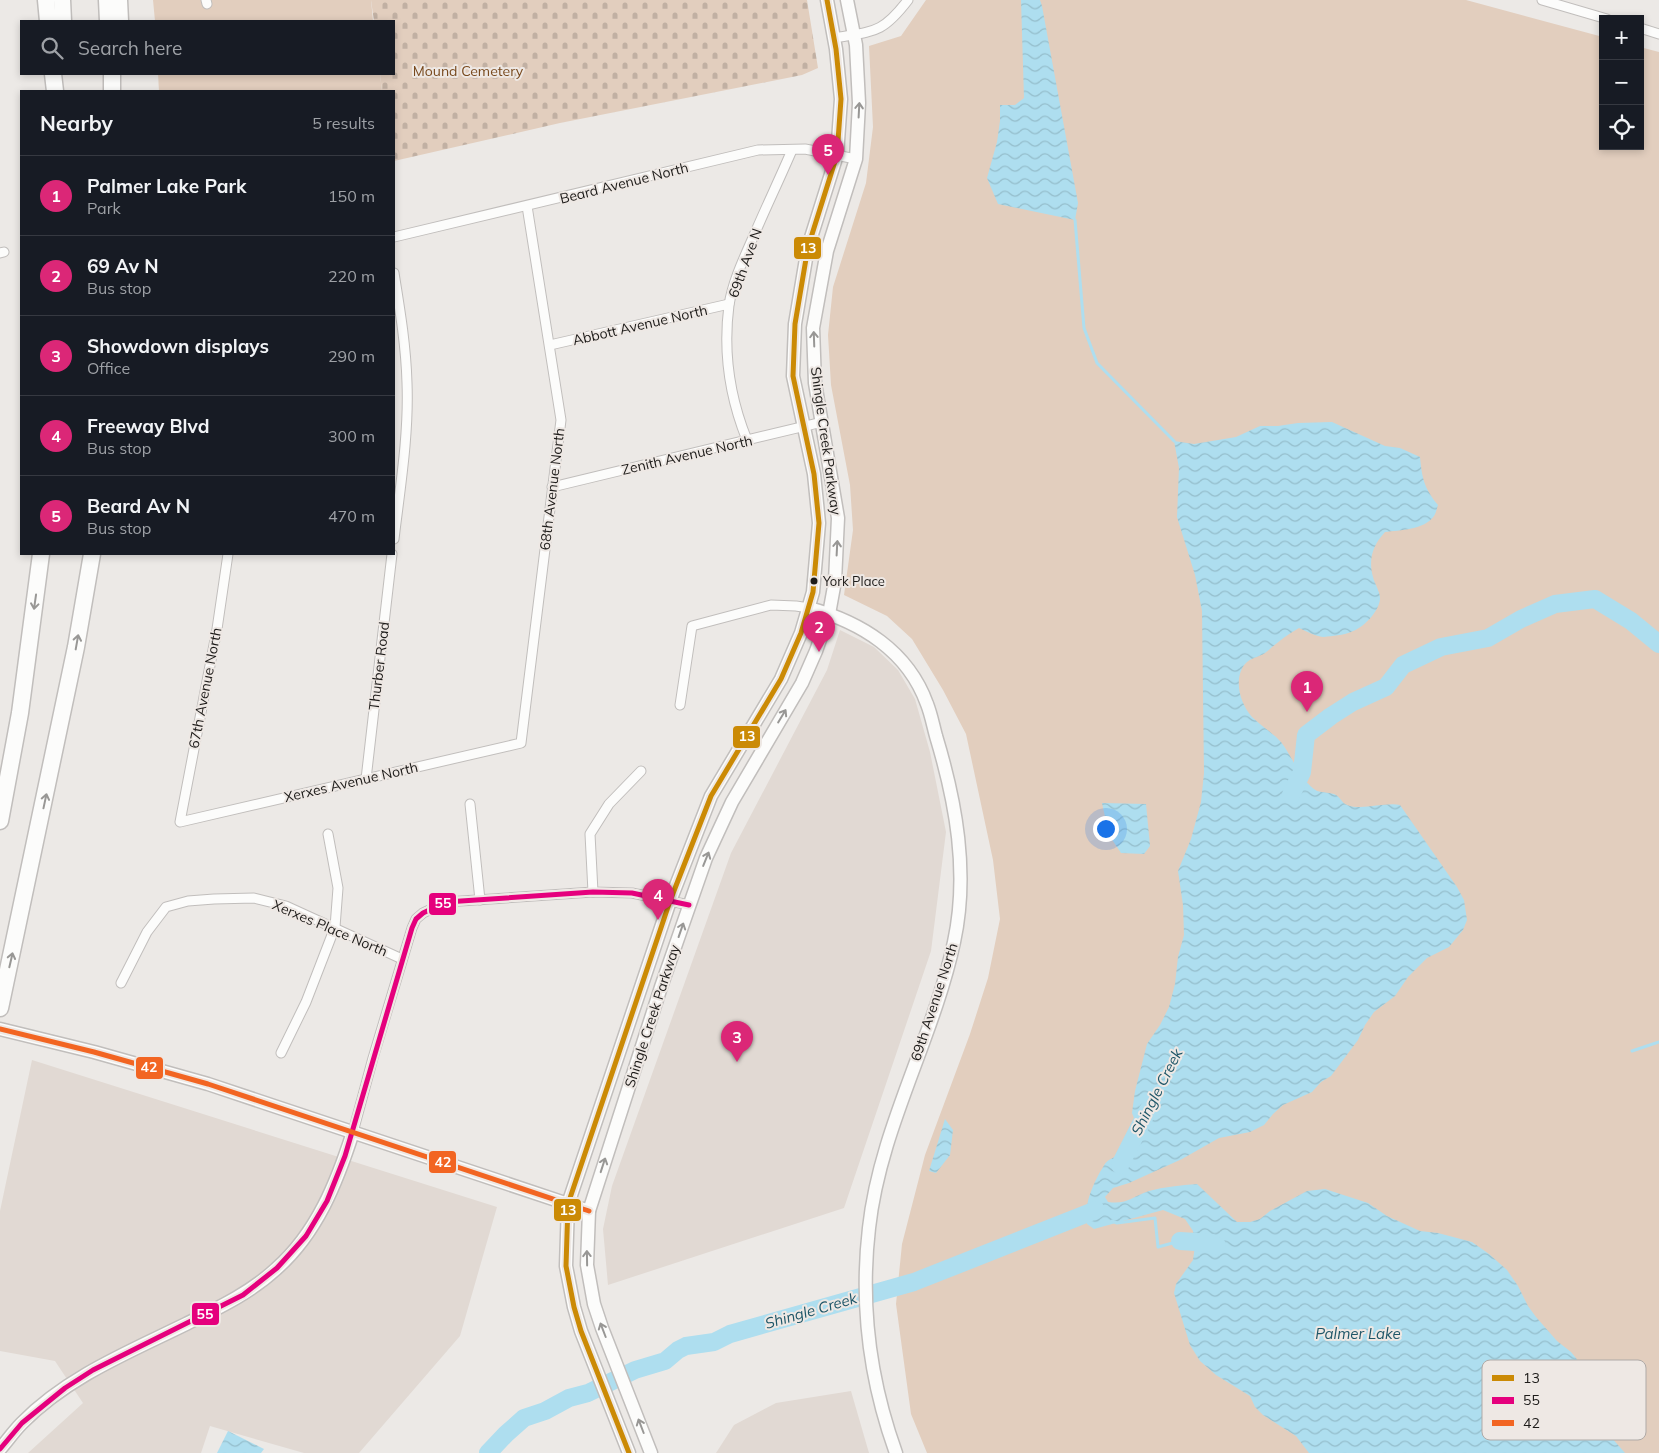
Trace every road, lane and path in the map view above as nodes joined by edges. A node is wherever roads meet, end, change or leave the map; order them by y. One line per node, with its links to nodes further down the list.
1 (46, 0): 10 (highway)
2 (62, 0): 11 (highway)
3 (107, 0): 12 (highway)
4 (119, 0): 13 (highway)
5 (827, 0): 17 (street)
6 (847, 0): 15 (street)
7 (908, 0): 15 (street)
8 (1542, 0): 9 (street)
9 (1599, 17)
10 (48, 20)
11 (63, 20)
12 (108, 20)
13 (120, 20)
14 (1644, 29): 16 (street)
15 (854, 34): 17 (street); 28 (street, Shingle Creek Parkway, one-way to 15)
16 (1659, 34)
17 (834, 38): 27 (street, Shingle Creek Parkway)
18 (53, 75): 22 (highway)
19 (64, 75): 23 (highway)
20 (112, 75): 24 (highway)
21 (120, 75): 25 (highway)
22 (55, 90)
23 (64, 90)
24 (112, 90)
25 (120, 90)
26 (792, 150): 27 (street, Beard Avenue North); 29 (street, Beard Avenue North); 32 (street, 69th Ave N)
27 (837, 155): 28 (street, Beard Avenue North); 35 (street, Shingle Creek Parkway)
28 (856, 159): 34 (street, Shingle Creek Parkway, one-way to 28)
29 (527, 206): 30 (street, Beard Avenue North); 33 (street, 68th Avenue North)
30 (395, 237)
31 (395, 280): 38 (street)
32 (730, 304): 33 (street, Abbott Avenue North); 36 (street, 69th Ave N)
33 (550, 345): 37 (street, 68th Avenue North)
34 (822, 422): 35 (street, Zenith Avenue North); 44 (street, Shingle Creek Parkway, one-way to 34)
35 (803, 427): 36 (street, Zenith Avenue North); 43 (street, Shingle Creek Parkway)
36 (747, 440): 37 (street, Zenith Avenue North)
37 (552, 487): 46 (street, 68th Avenue North)
38 (395, 530)
39 (42, 555): 50 (highway, one-way to 50)
40 (92, 555): 60 (highway, one-way to 40)
41 (228, 555): 51 (street, 67th Avenue North)
42 (392, 555): 48 (street, Thurber Road)
43 (809, 608): 44 (street, 69th Avenue North); 45 (street); 55 (street, Shingle Creek Parkway)
44 (829, 614): 56 (street, Shingle Creek Parkway, one-way to 44); 69 (street, 69th Avenue North)
45 (680, 704)
46 (521, 742): 48 (street, Xerxes Avenue North)
47 (642, 770): 53 (street)
48 (366, 779): 51 (street, Xerxes Avenue North)
49 (470, 804): 54 (street)
50 (0, 821)
51 (180, 822)
52 (328, 834): 57 (street)
53 (593, 892): 54 (street); 55 (street)
54 (480, 900): 58 (street)
55 (670, 901): 56 (street); 64 (street, Shingle Creek Parkway)
56 (689, 905): 65 (street, Shingle Creek Parkway, one-way to 56)
57 (335, 927): 58 (street, Xerxes Place North); 59 (street, Xerxes Place North); 62 (street)
58 (402, 959): 63 (street)
59 (122, 983)
60 (0, 1008)
61 (0, 1029): 63 (street)
62 (281, 1053)
63 (353, 1132): 64 (street); 66 (street)
64 (568, 1204): 65 (street); 67 (street, Shingle Creek Parkway)
65 (589, 1211): 68 (street, Shingle Creek Parkway, one-way to 65)
66 (0, 1449)
67 (630, 1453)
68 (651, 1453)
69 (896, 1453)

